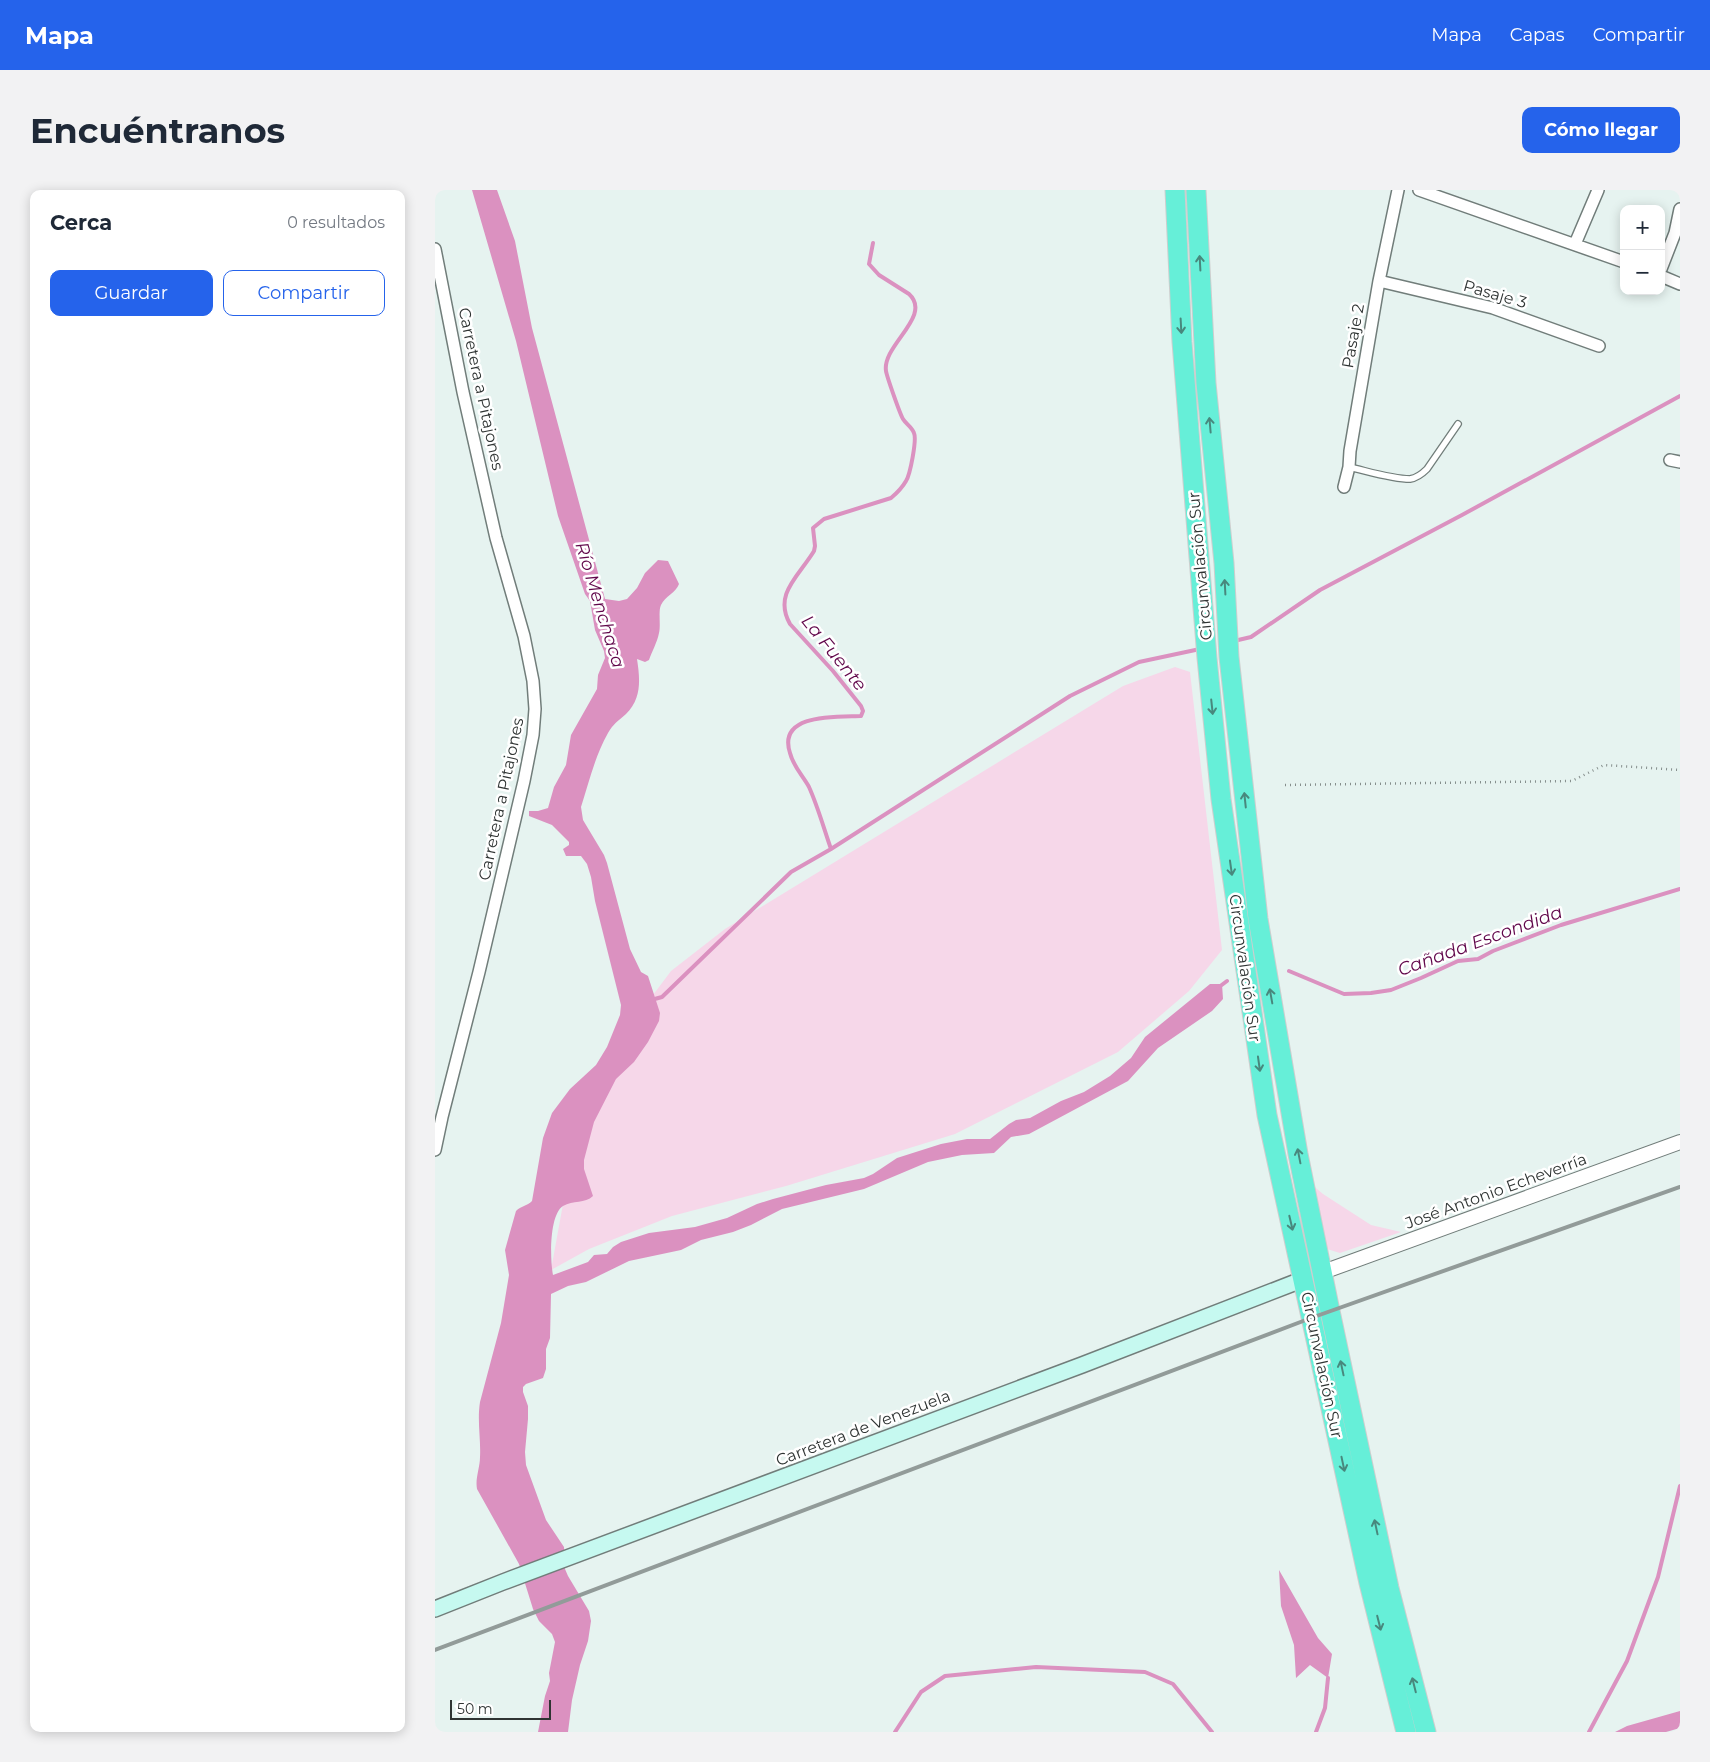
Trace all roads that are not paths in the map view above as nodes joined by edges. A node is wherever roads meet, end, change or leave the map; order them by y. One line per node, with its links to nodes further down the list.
1 (1175, 190): 21 (highway, Circunvalación Sur, one-way to 21)
2 (1196, 190): 20 (highway, Circunvalación Sur, one-way to 2)
3 (1398, 190): 12 (street, Pasaje 2)
4 (1419, 190): 7 (street)
5 (1598, 190): 7 (street)
6 (1680, 208): 9 (street)
7 (1575, 244): 10 (street)
8 (435, 249): 19 (street, Carretera a Pitajones)
9 (1665, 259)
10 (1620, 261)
11 (1665, 278): 13 (street)
12 (1379, 281): 14 (street, Pasaje 3); 16 (street, Pasaje 2)
13 (1680, 284)
14 (1599, 346)
15 (1458, 424): 16 (lane)
16 (1349, 467): 17 (street, Pasaje 2)
17 (1344, 487)
18 (1680, 1142): 20 (street, José Antonio Echeverría)
19 (435, 1150)
20 (1323, 1272): 21 (highway); 24 (highway, Circunvalación Sur, one-way to 20)
21 (1304, 1279): 22 (main road, Carretera de Venezuela); 23 (highway, Circunvalación Sur, one-way to 23)
22 (435, 1610)
23 (1407, 1732)
24 (1426, 1732)

